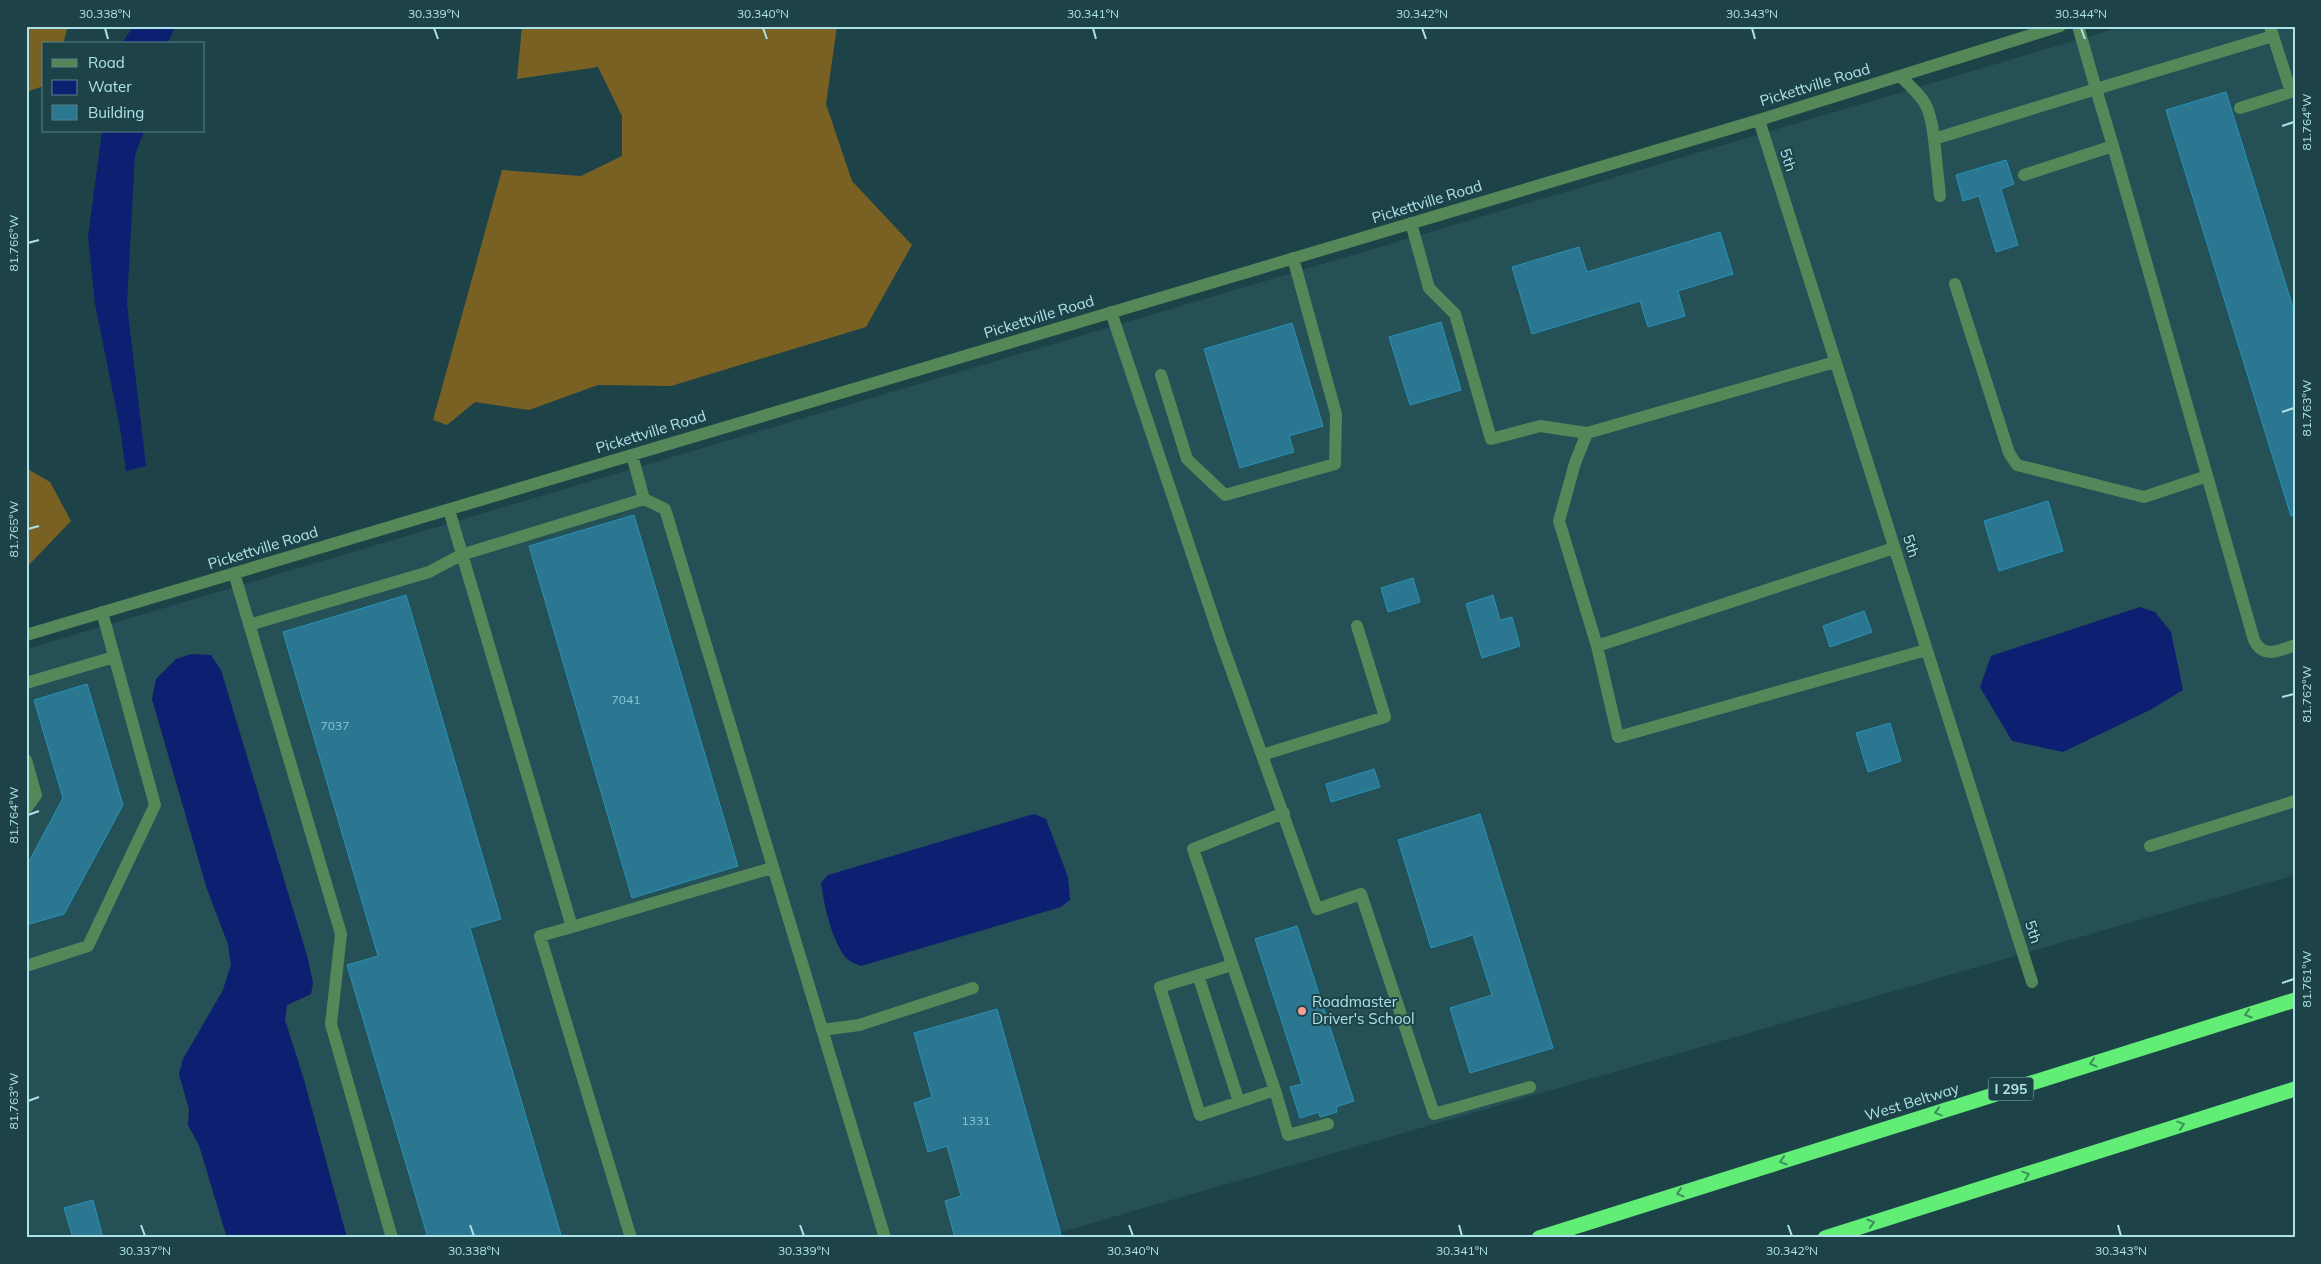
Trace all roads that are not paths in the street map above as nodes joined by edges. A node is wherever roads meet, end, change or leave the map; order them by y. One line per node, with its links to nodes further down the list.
1 (2060, 26): 4 (street, Pickettville Road)
2 (2078, 26): 5 (street)
3 (2272, 31): 5 (street); 6 (street)
4 (1900, 76): 8 (street, Pickettville Road); 9 (street)
5 (2096, 89): 9 (street); 10 (street)
6 (2293, 98): 7 (street)
7 (2240, 108)
8 (1759, 120): 13 (street, Pickettville Road); 17 (street, 5th)
9 (1934, 139): 12 (street)
10 (2113, 146): 11 (street); 21 (street)
11 (2024, 175)
12 (1940, 196)
13 (1412, 223): 14 (street, Pickettville Road); 19 (street)
14 (1293, 258): 16 (street, Pickettville Road); 18 (street)
15 (1955, 284): 21 (street)
16 (1111, 312): 20 (street, Pickettville Road); 36 (street)
17 (1836, 362): 19 (street); 24 (street, 5th)
18 (1161, 375)
19 (1587, 434): 31 (street)
20 (632, 455): 22 (street); 23 (street, Pickettville Road)
21 (2207, 476): 32 (street)
22 (644, 499): 25 (street); 42 (street)
23 (449, 510): 25 (street); 26 (street, Pickettville Road)
24 (1894, 548): 31 (street); 33 (street, 5th)
25 (462, 555): 28 (street); 43 (street)
26 (234, 573): 27 (street, Pickettville Road); 28 (street)
27 (102, 612): 30 (street, Pickettville Road); 34 (street)
28 (249, 626): 56 (street)
29 (1357, 626): 36 (street)
30 (26, 635)
31 (1597, 646): 33 (street)
32 (2295, 646)
33 (1926, 650): 47 (street, 5th)
34 (114, 657): 35 (street); 45 (street)
35 (26, 683)
36 (1262, 754): 40 (street)
37 (26, 760): 39 (street)
38 (2295, 801): 41 (street)
39 (26, 809)
40 (1284, 813): 44 (street); 51 (street)
41 (2150, 846)
42 (772, 868): 43 (street); 50 (street)
43 (572, 927): 57 (street)
44 (1232, 965): 46 (street); 53 (street)
45 (26, 966)
46 (1198, 974): 54 (street); 54 (street)
47 (2032, 982)
48 (973, 988): 50 (street)
49 (2295, 1000): 59 (highway, West Beltway / I 295, one-way to 59)
50 (822, 1030): 58 (street)
51 (1530, 1087)
52 (2295, 1089): 60 (highway, one-way to 52)
53 (1275, 1090): 54 (street); 55 (street)
54 (1239, 1102)
55 (1328, 1124)
56 (392, 1238)
57 (631, 1238)
58 (885, 1238)
59 (1539, 1238)
60 (1825, 1238)

